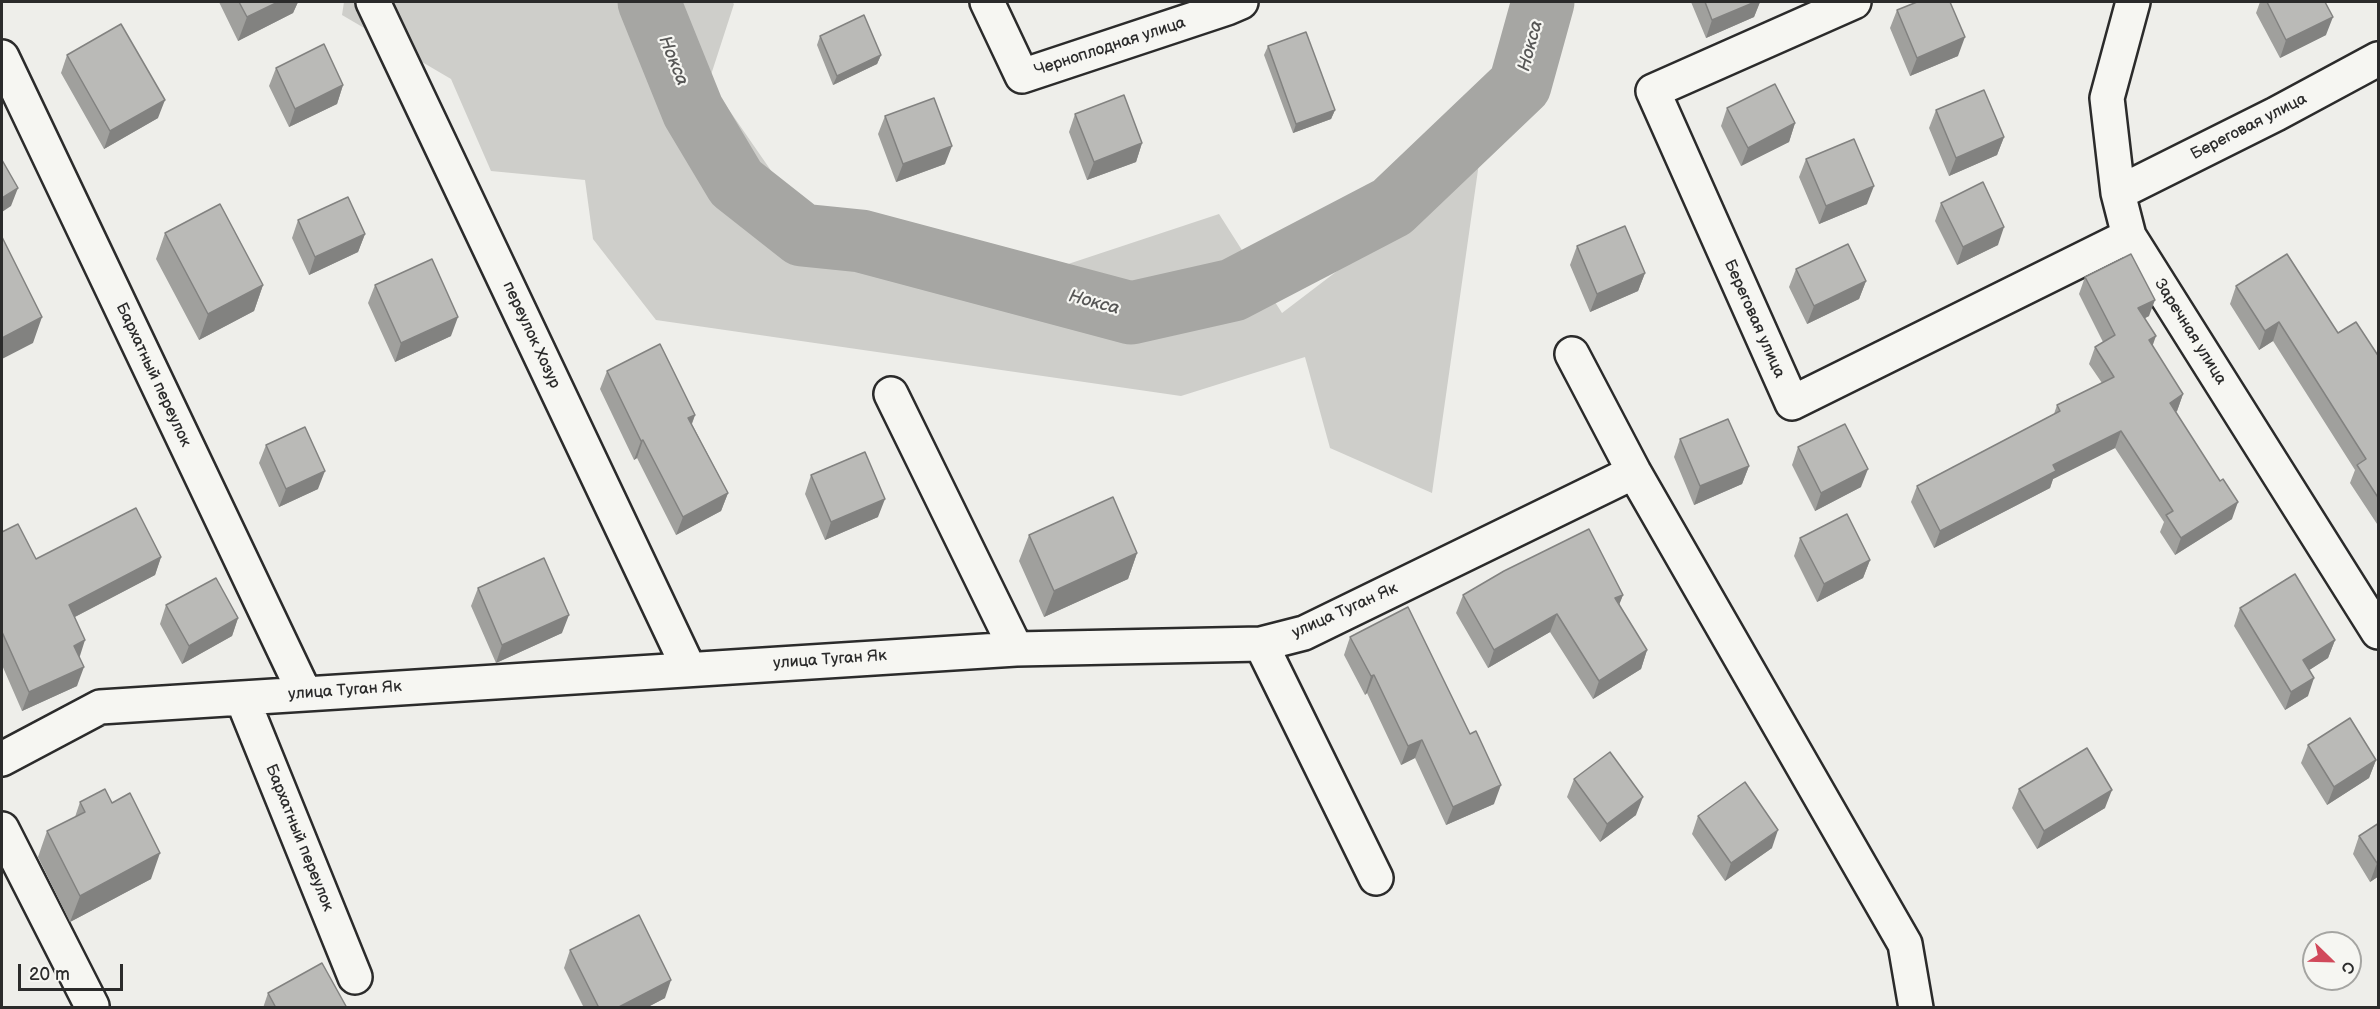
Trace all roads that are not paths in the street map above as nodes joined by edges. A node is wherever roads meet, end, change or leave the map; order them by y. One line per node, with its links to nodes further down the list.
1 (373, 2): 16 (street, переулок Хозур)
2 (987, 2): 3 (street, Черноплодная улица)
3 (1241, 2)
4 (1854, 2): 9 (street, Береговая улица)
5 (2133, 2): 8 (street, Заречная улица)
6 (2, 57): 17 (street, Бархатный переулок)
7 (2379, 58): 8 (street, Береговая улица)
8 (2118, 193): 9 (street, Заречная улица)
9 (2129, 236): 13 (street, Заречная улица)
10 (1572, 354): 12 (street)
11 (891, 394): 15 (street)
12 (1634, 472): 14 (street, улица Туган Як); 24 (street)
13 (2379, 632)
14 (1261, 644): 15 (street, улица Туган Як); 21 (street)
15 (1016, 649): 16 (street, улица Туган Як)
16 (689, 669): 17 (street, улица Туган Як)
17 (305, 694): 18 (street, улица Туган Як)
18 (242, 698): 19 (street, улица Туган Як); 22 (street, Бархатный переулок)
19 (2, 759)
20 (2, 829): 23 (street)
21 (1376, 878)
22 (355, 977)
23 (92, 1006)
24 (1916, 1008)

